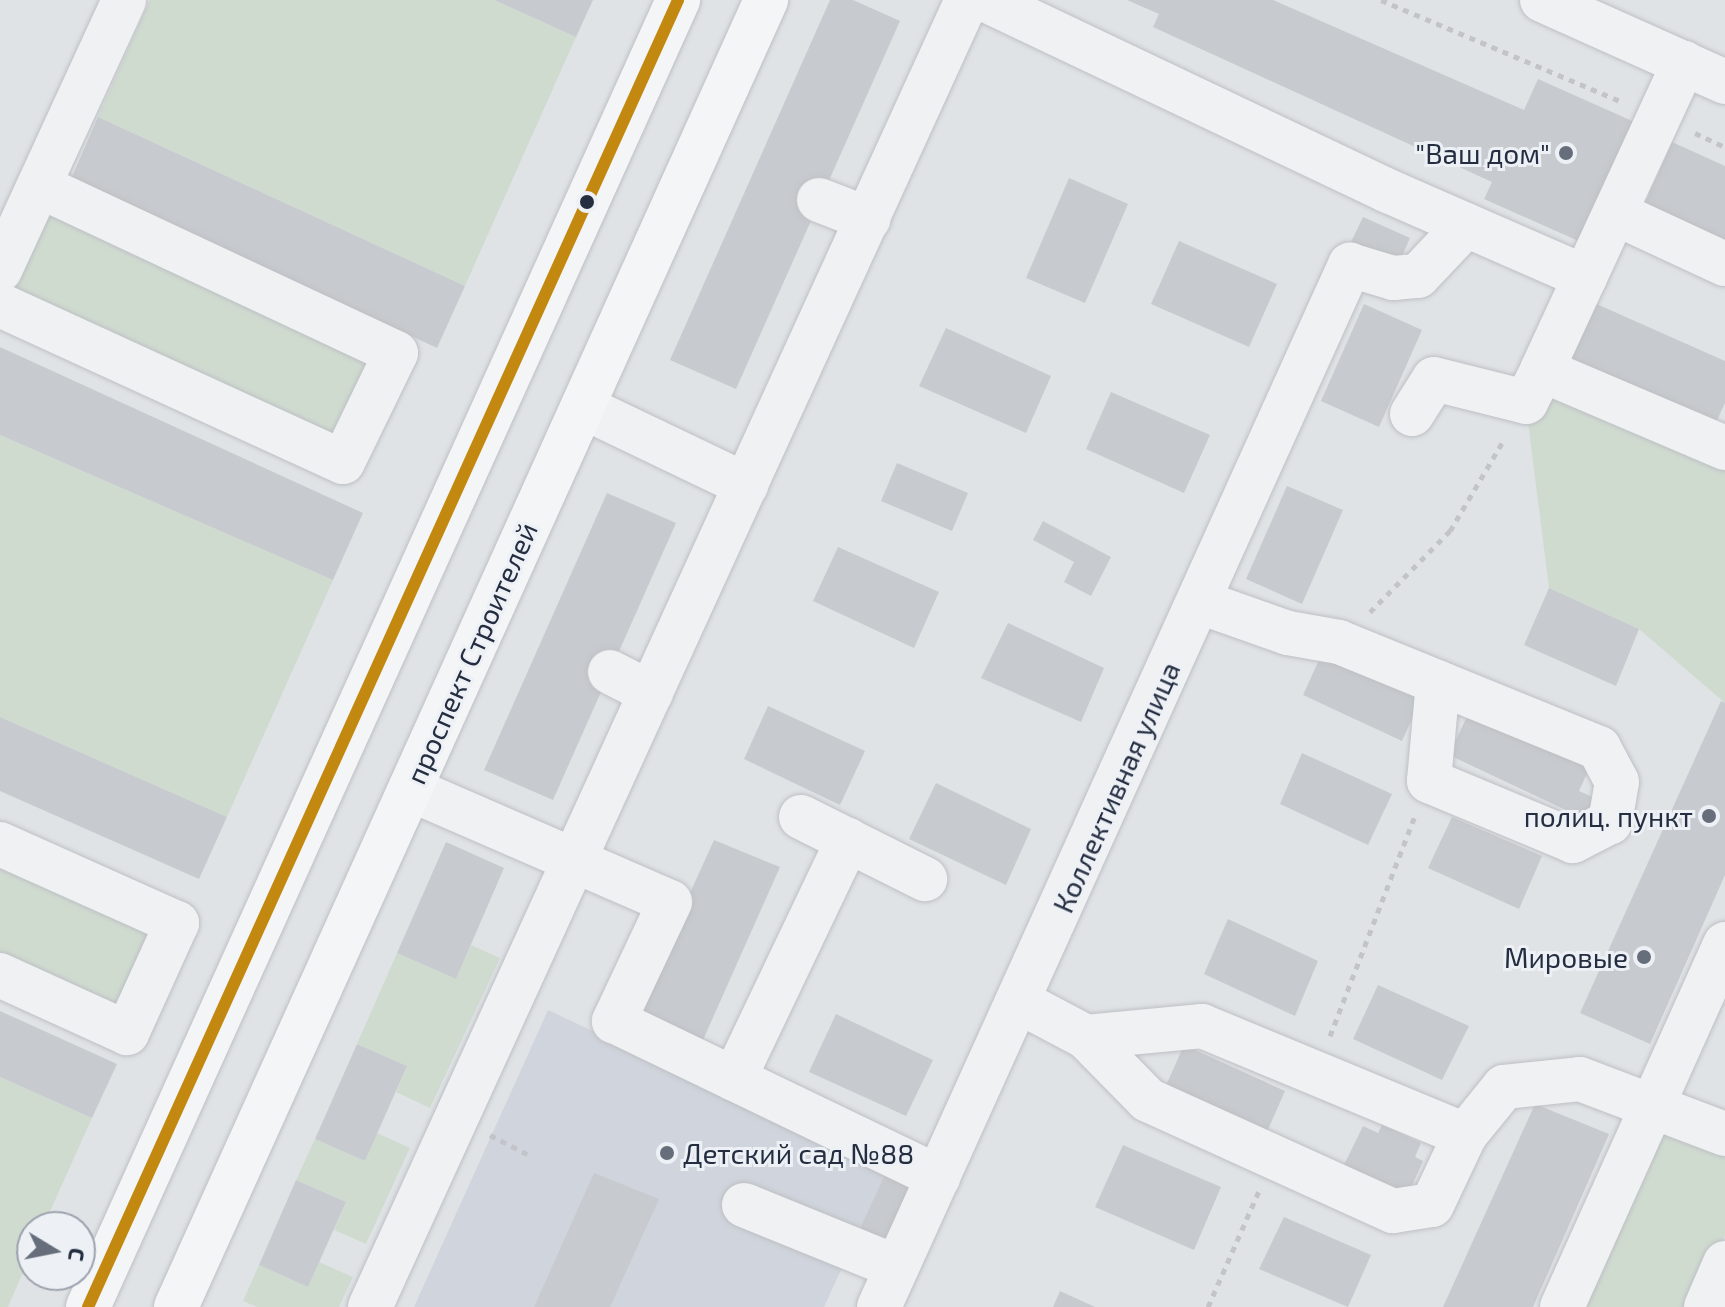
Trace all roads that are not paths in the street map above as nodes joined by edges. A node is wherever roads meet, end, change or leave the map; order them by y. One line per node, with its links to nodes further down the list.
1 (124, 0): 9 (street)
2 (678, 0): 47 (main road)
3 (766, 0): 19 (main road, проспект Строителей)
4 (967, 0): 12 (street)
5 (986, 0): 13 (street)
6 (1542, 0): 7 (street)
7 (1684, 63): 8 (street); 11 (street)
8 (1725, 82)
9 (39, 186): 15 (street); 17 (street)
10 (819, 200): 12 (street)
11 (1615, 213): 14 (street); 16 (street)
12 (868, 219): 22 (street)
13 (1466, 225): 16 (street); 23 (street, Коллективная улица)
14 (1725, 264)
15 (0, 270)
16 (1585, 277): 18 (street)
17 (0, 305)
18 (1534, 386): 20 (street); 21 (street)
19 (583, 407): 22 (street); 27 (main road, проспект Строителей)
20 (1412, 414)
21 (1725, 448)
22 (746, 485): 26 (street)
23 (1200, 602): 25 (street); 35 (street, Коллективная улица)
24 (610, 672): 26 (street)
25 (1438, 682)
26 (651, 693): 31 (street)
27 (410, 789): 31 (street); 45 (main road, проспект Строителей)
28 (801, 817): 29 (street)
29 (848, 840): 32 (street); 37 (street)
30 (0, 844): 34 (street)
31 (574, 862): 37 (street); 48 (street)
32 (925, 879)
33 (1725, 944): 38 (street)
34 (0, 975)
35 (1018, 1001): 36 (street); 41 (street, Коллективная улица)
36 (1086, 1037): 40 (street); 40 (street)
37 (734, 1079): 41 (street)
38 (1654, 1103): 39 (street); 40 (street); 50 (street)
39 (1725, 1134)
40 (1465, 1135)
41 (938, 1177): 44 (street, Коллективная улица)
42 (744, 1205): 44 (street)
43 (1725, 1263): 46 (street)
44 (897, 1267): 49 (street, Коллективная улица)
45 (184, 1305)
46 (1709, 1306)
47 (88, 1307)
48 (370, 1307)
49 (879, 1307)
50 (1562, 1307)

